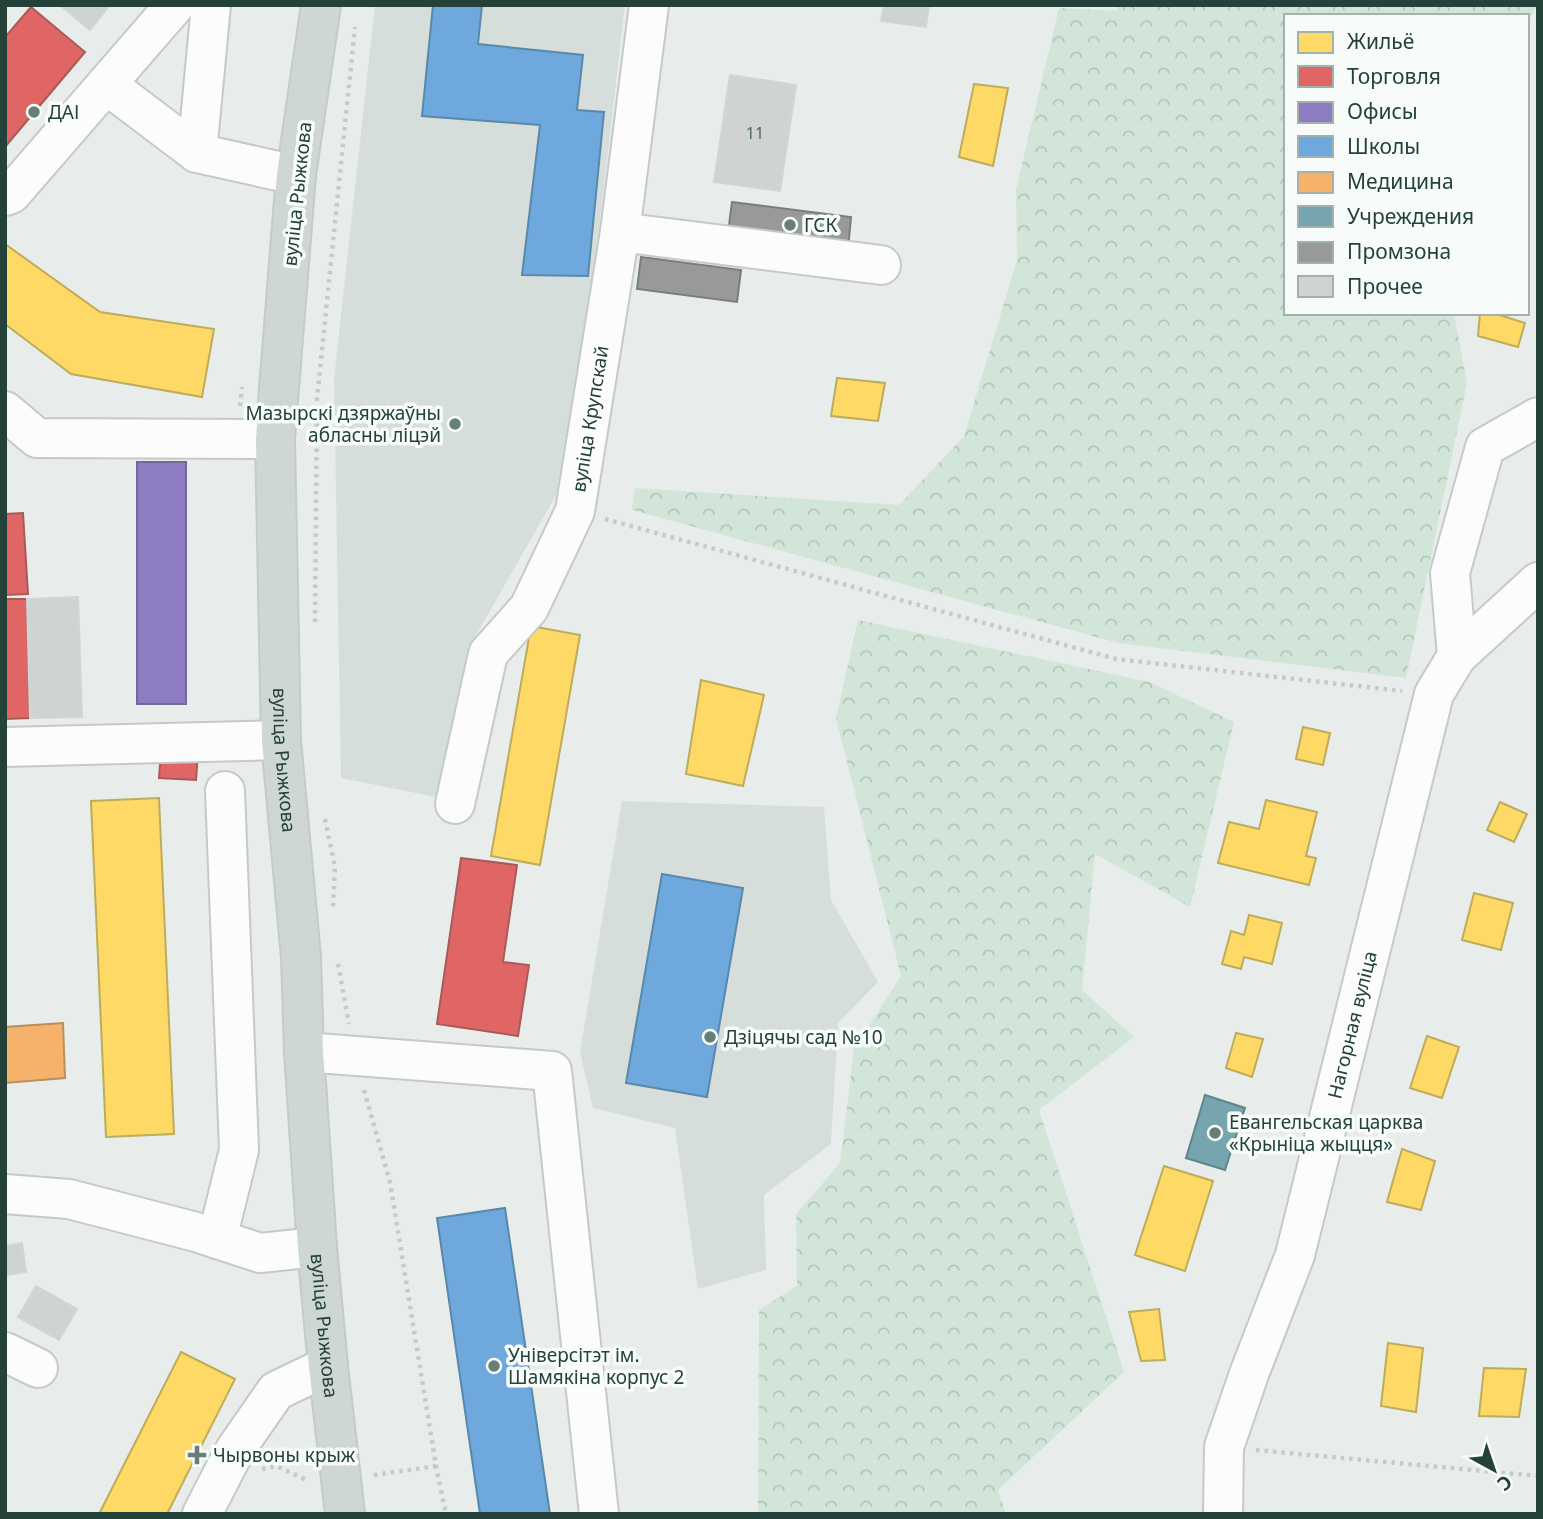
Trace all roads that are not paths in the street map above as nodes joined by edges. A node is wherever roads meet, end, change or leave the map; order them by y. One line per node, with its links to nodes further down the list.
1 (176, 5): 5 (street)
2 (211, 5): 6 (street)
3 (321, 5): 7 (main road, вуліца Рыжкова)
4 (649, 5): 9 (street, вуліца Крупскай)
5 (107, 85): 6 (street); 8 (street)
6 (197, 153): 7 (street)
7 (296, 175): 13 (main road, вуліца Рыжкова)
8 (5, 196)
9 (620, 232): 10 (street); 19 (street, вуліца Крупскай)
10 (881, 265)
11 (5, 411): 13 (street)
12 (1538, 416): 15 (street)
13 (275, 439): 16 (main road, вуліца Рыжкова)
14 (1538, 582): 15 (street, Нагорная вуліца)
15 (1457, 656): 28 (street, Нагорная вуліца)
16 (281, 740): 17 (street); 20 (main road, вуліца Рыжкова)
17 (5, 747)
18 (225, 791): 22 (street)
19 (455, 804)
20 (304, 1052): 23 (main road, вуліца Рыжкова); 27 (street)
21 (5, 1194): 22 (street)
22 (217, 1239): 23 (street)
23 (317, 1247): 24 (main road, вуліца Рыжкова)
24 (328, 1366): 25 (street); 26 (main road, вуліца Рыжкова)
25 (202, 1514)
26 (345, 1514)
27 (599, 1514)
28 (1223, 1514)

